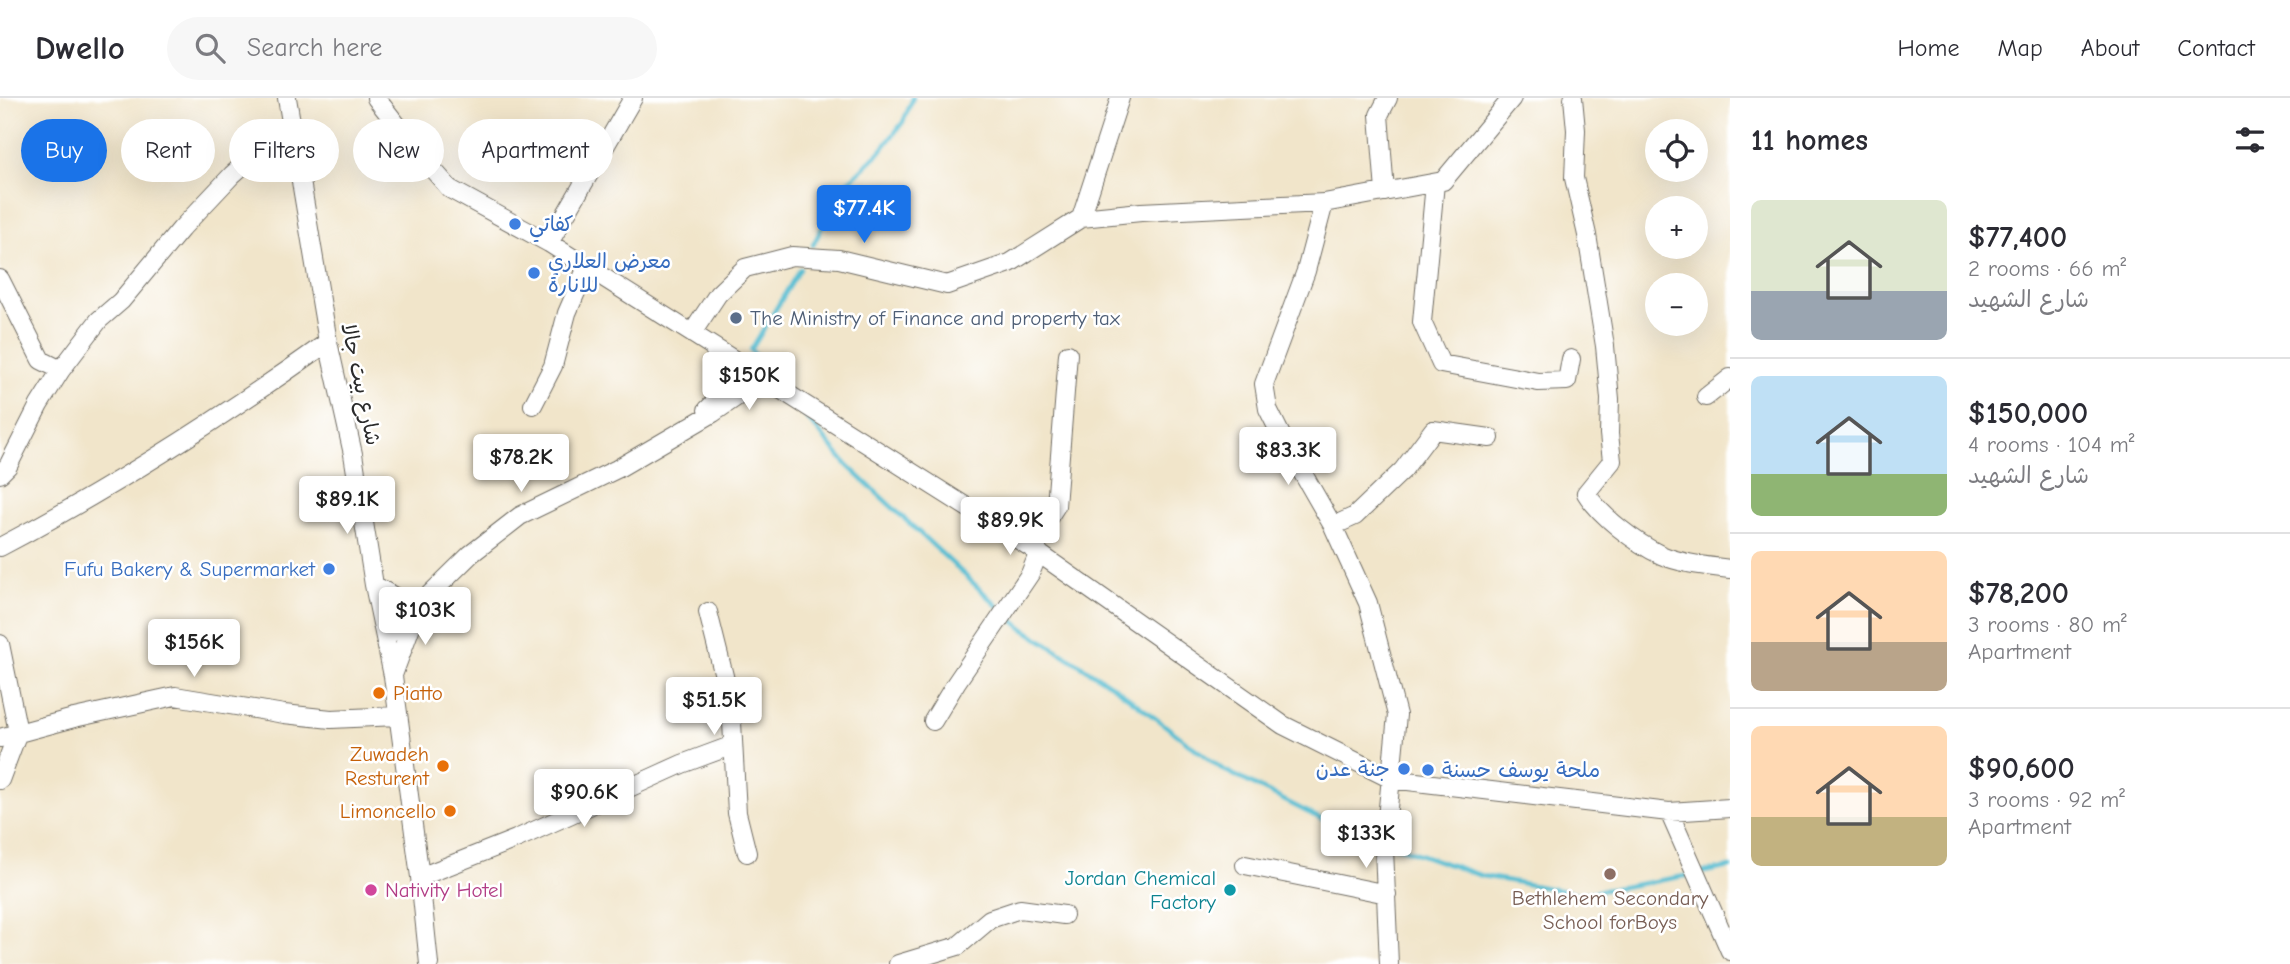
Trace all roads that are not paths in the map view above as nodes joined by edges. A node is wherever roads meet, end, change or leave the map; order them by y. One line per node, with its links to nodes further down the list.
1 (376, 98): 15 (street)
2 (633, 98): 15 (street)
3 (1120, 98): 14 (street)
4 (1388, 98): 12 (street)
5 (1512, 98): 11 (street)
6 (1573, 98): 36 (street)
7 (286, 100): 8 (street, شارع بيت جالا)
8 (290, 119)
9 (229, 178): 24 (street)
10 (301, 182): 19 (street, شارع بيت جالا)
11 (1435, 183): 12 (street); 22 (street)
12 (1385, 192): 13 (street)
13 (1324, 203): 14 (street); 33 (street)
14 (1081, 218): 18 (street)
15 (549, 243): 16 (street)
16 (587, 267): 18 (street); 29 (street)
17 (0, 279): 24 (street)
18 (692, 333): 20 (street)
19 (328, 342): 34 (street); 37 (street, شارع بيت جالا)
20 (713, 347): 23 (street); 30 (street)
21 (1069, 354): 35 (street)
22 (1571, 359)
23 (745, 368): 26 (street); 27 (street)
24 (61, 370): 32 (street)
25 (1730, 378): 28 (street)
26 (777, 388): 27 (street); 35 (street)
27 (745, 391): 30 (street)
28 (1706, 397)
29 (533, 405)
30 (688, 426): 38 (street)
31 (1490, 438): 33 (street)
32 (0, 474)
33 (1333, 526): 48 (street)
34 (0, 547)
35 (1035, 550): 44 (street); 48 (street)
36 (1730, 569)
37 (374, 585): 38 (street); 40 (street, شارع بيت جالا)
38 (419, 605): 40 (street); 42 (street)
39 (708, 612): 47 (street)
40 (387, 627): 42 (street, شارع بيت جالا)
41 (0, 644): 45 (street)
42 (393, 676): 43 (street, شارع بيت جالا)
43 (397, 716): 45 (street); 54 (street, شارع بيت جالا)
44 (933, 722)
45 (18, 732): 46 (street); 49 (street)
46 (0, 738)
47 (733, 745): 52 (street); 54 (street)
48 (1391, 779): 51 (street); 55 (street)
49 (0, 780)
50 (1730, 808): 51 (street)
51 (1669, 812): 57 (street)
52 (747, 853)
53 (1245, 865): 55 (street)
54 (420, 877): 58 (street, شارع بيت جالا)
55 (1387, 894): 60 (street)
56 (1064, 915): 59 (street)
57 (1730, 951)
58 (429, 964)
59 (898, 964)
60 (1389, 964)

